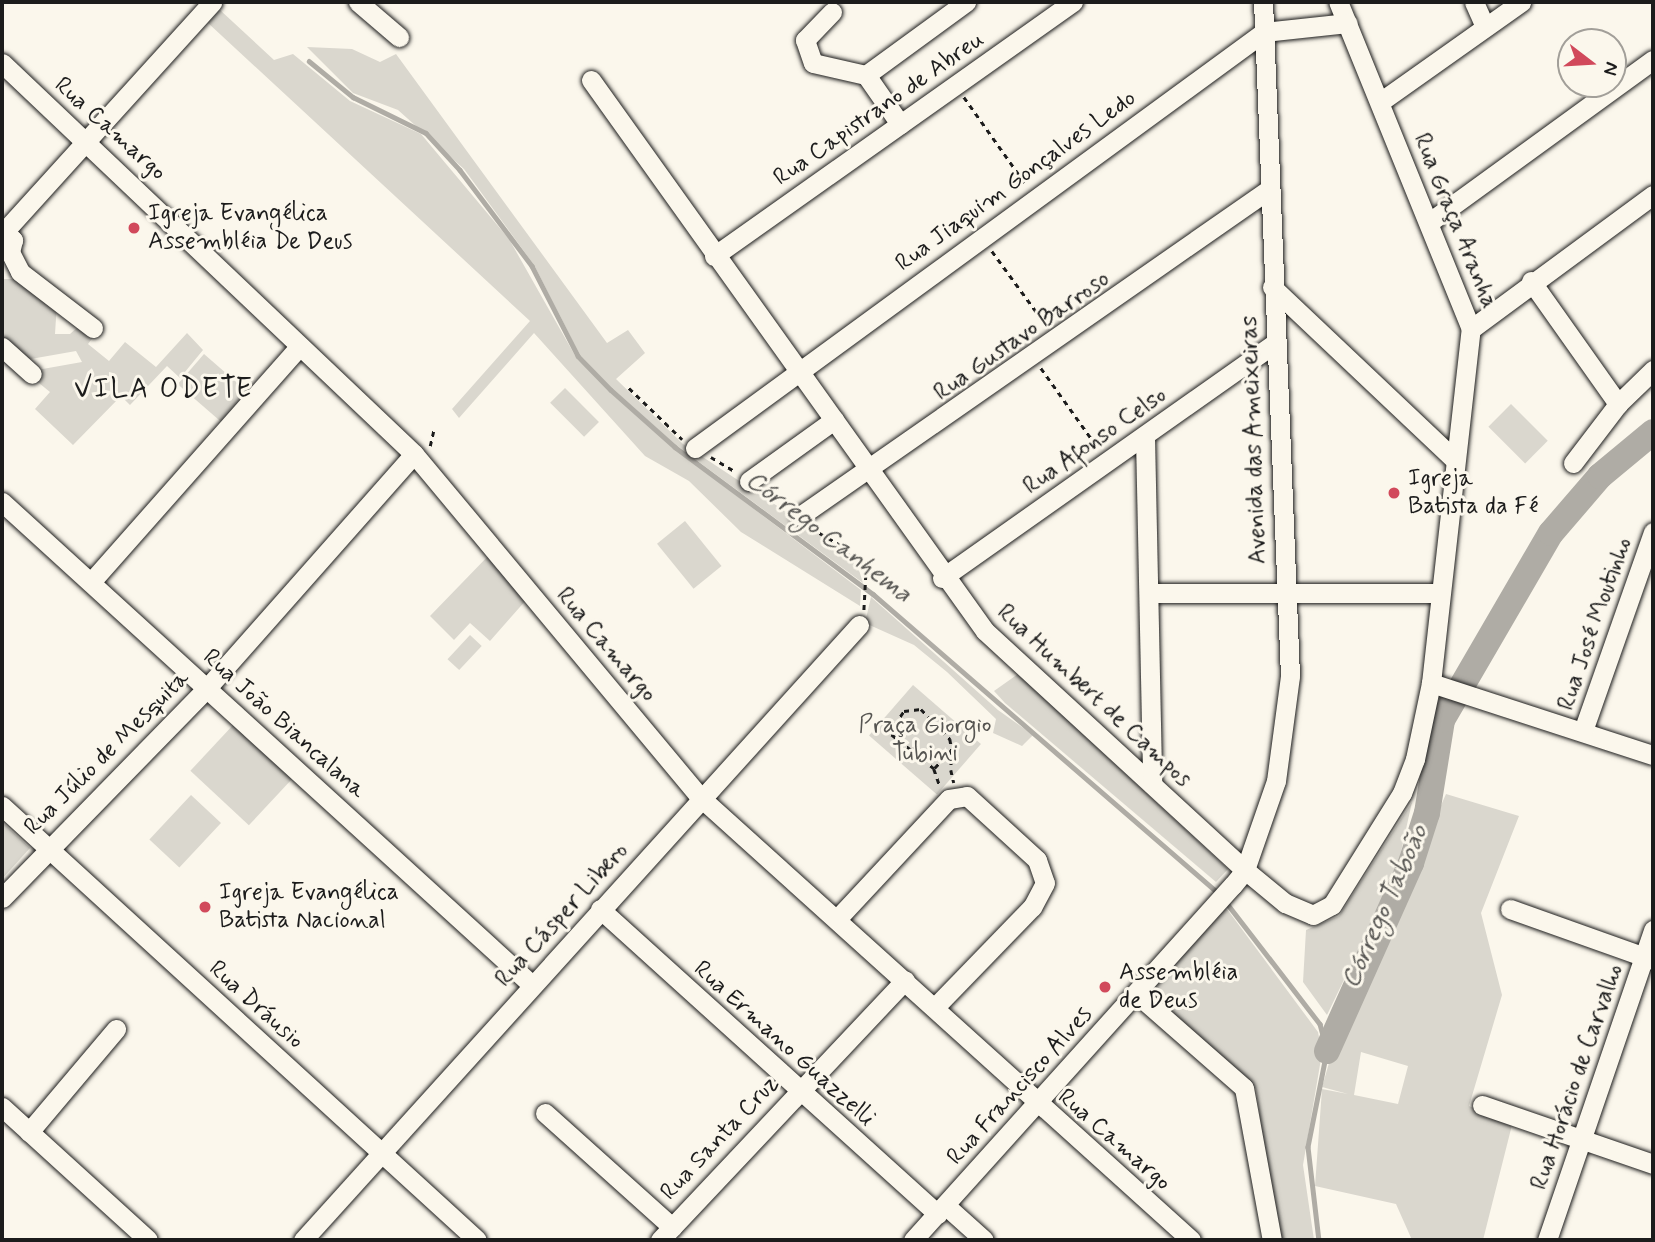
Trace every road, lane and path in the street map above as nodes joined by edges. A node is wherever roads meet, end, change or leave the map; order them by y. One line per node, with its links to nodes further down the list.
1 (211, 2): 21 (street)
2 (358, 2): 13 (street)
3 (966, 2): 16 (street)
4 (1073, 2): 18 (street, Rua Capistrano de Abreu)
5 (1263, 2): 12 (street, Avenida das Ameixeiras)
6 (1338, 2): 10 (street, Rua Graça Aranha)
7 (1474, 2): 11 (street)
8 (1521, 2): 11 (street)
9 (832, 12): 16 (street)
10 (1348, 23): 12 (street); 19 (street, Rua Graça Aranha)
11 (1485, 27): 19 (street)
12 (1264, 32): 22 (street, Avenida das Ameixeiras); 24 (street, Rua Jiaquim Gonçalves Ledo)
13 (399, 37)
14 (1653, 60): 25 (street)
15 (2, 63): 21 (street, Rua Camargo)
16 (866, 75): 20 (street)
17 (592, 80): 28 (street, Rua Humbert de Campos)
18 (956, 85): 20 (street, Rua Capistrano de Abreu); 24 (path)
19 (1380, 102): 25 (street, Rua Graça Aranha)
20 (900, 124): 28 (street, Rua Capistrano de Abreu)
21 (86, 140): 26 (street); 35 (street, Rua Camargo)
22 (1268, 190): 30 (street, Avenida das Ameixeiras); 33 (street, Rua Gustavo Barroso)
23 (1653, 195): 29 (street)
24 (1035, 197): 27 (street, Rua Jiaquim Gonçalves Ledo)
25 (1431, 221): 32 (street, Rua Graça Aranha)
26 (3, 233): 31 (street)
27 (981, 236): 33 (path); 38 (street, Rua Jiaquim Gonçalves Ledo)
28 (714, 256): 38 (street, Rua Humbert de Campos)
29 (1531, 281): 32 (street); 41 (street)
30 (1272, 287): 34 (street, Avenida das Ameixeiras); 46 (street)
31 (93, 328)
32 (1471, 329): 46 (street, Rua Graça Aranha)
33 (1058, 342): 37 (street, Rua Gustavo Barroso)
34 (1275, 343): 43 (street, Rua Afonso Celso); 57 (street, Avenida das Ameixeiras)
35 (300, 346): 45 (street, Rua Camargo); 56 (street)
36 (2, 347): 40 (street)
37 (1034, 359): 47 (path); 49 (street, Rua Gustavo Barroso)
38 (798, 370): 42 (street, Rua Humbert de Campos); 44 (street, Rua Jiaquim Gonçalves Ledo)
39 (1653, 370): 41 (street)
40 (32, 374)
41 (1618, 404): 48 (street)
42 (834, 420): 49 (street, Rua Humbert de Campos); 50 (street)
43 (1145, 437): 47 (street, Rua Afonso Celso); 58 (street)
44 (695, 447)
45 (414, 454): 63 (street, Rua Júlio de Mesquita); 69 (street, Rua Camargo)
46 (1454, 459): 59 (street, Rua Graça Aranha)
47 (1108, 462): 55 (street, Rua Afonso Celso)
48 (1573, 463)
49 (870, 471): 52 (street, Rua Gustavo Barroso); 55 (street, Rua Humbert de Campos)
50 (749, 481)
51 (2, 502): 56 (street, Rua João Biancalana)
52 (800, 516)
53 (1653, 532): 64 (street, Rua José Moutinho)
54 (866, 575): 60 (path)
55 (942, 578): 67 (street, Rua Humbert de Campos)
56 (91, 582): 63 (street, Rua João Biancalana)
57 (1284, 591): 58 (street); 59 (street); 72 (street, Avenida das Ameixeiras)
58 (1149, 593): 67 (street)
59 (1437, 593): 62 (street, Rua Graça Aranha)
60 (866, 598)
61 (859, 625): 69 (street, Rua Cásper Libero)
62 (1433, 684): 64 (street); 74 (street, Rua Graça Aranha)
63 (207, 688): 71 (street, Rua Júlio de Mesquita); 81 (street, Rua João Biancalana)
64 (1583, 731): 66 (street)
65 (952, 750): 65 (path); 68 (path)
66 (1653, 755)
67 (1152, 784): 72 (street, Rua Humbert de Campos)
68 (958, 793): 77 (street); 83 (street)
69 (701, 798): 75 (street, Rua Cásper Libero); 77 (street, Rua Camargo)
70 (2, 806): 71 (street, Rua Dráusio)
71 (47, 849): 73 (street, Rua Júlio de Mesquita); 92 (street, Rua Dráusio)
72 (1239, 877): 74 (street, Rua Humbert de Campos); 82 (street, Rua Francisco Alves)
73 (2, 898)
74 (1332, 905)
75 (600, 909): 81 (street, Rua Cásper Libero); 85 (street, Rua Ermano Guazzelli)
76 (1510, 909): 79 (street)
77 (837, 919): 80 (street, Rua Camargo)
78 (1653, 930): 79 (street, Rua Horácio de Carvalho)
79 (1649, 958): 91 (street, Rua Horácio de Carvalho)
80 (905, 980): 83 (street, Rua Camargo); 85 (street, Rua Santa Cruz)
81 (532, 985): 92 (street, Rua Cásper Libero)
82 (1138, 993): 86 (street, Rua Francisco Alves); 102 (street)
83 (935, 1007): 86 (street, Rua Camargo)
84 (116, 1029): 90 (street)
85 (798, 1090): 94 (street, Rua Ermano Guazzelli); 95 (street, Rua Santa Cruz)
86 (1035, 1103): 94 (street, Rua Francisco Alves); 101 (street, Rua Camargo)
87 (1482, 1105): 91 (street)
88 (2, 1107): 90 (street)
89 (545, 1113): 95 (street)
90 (29, 1132): 96 (street)
91 (1581, 1139): 93 (street); 103 (street, Rua Horácio de Carvalho)
92 (383, 1151): 97 (street, Rua Cásper Libero); 98 (street, Rua Dráusio)
93 (1653, 1164)
94 (941, 1210): 99 (street, Rua Francisco Alves); 100 (street, Rua Ermano Guazzelli)
95 (666, 1234)
96 (148, 1240)
97 (303, 1240)
98 (477, 1240)
99 (914, 1240)
100 (984, 1240)
101 (1191, 1240)
102 (1272, 1240)
103 (1547, 1240)

